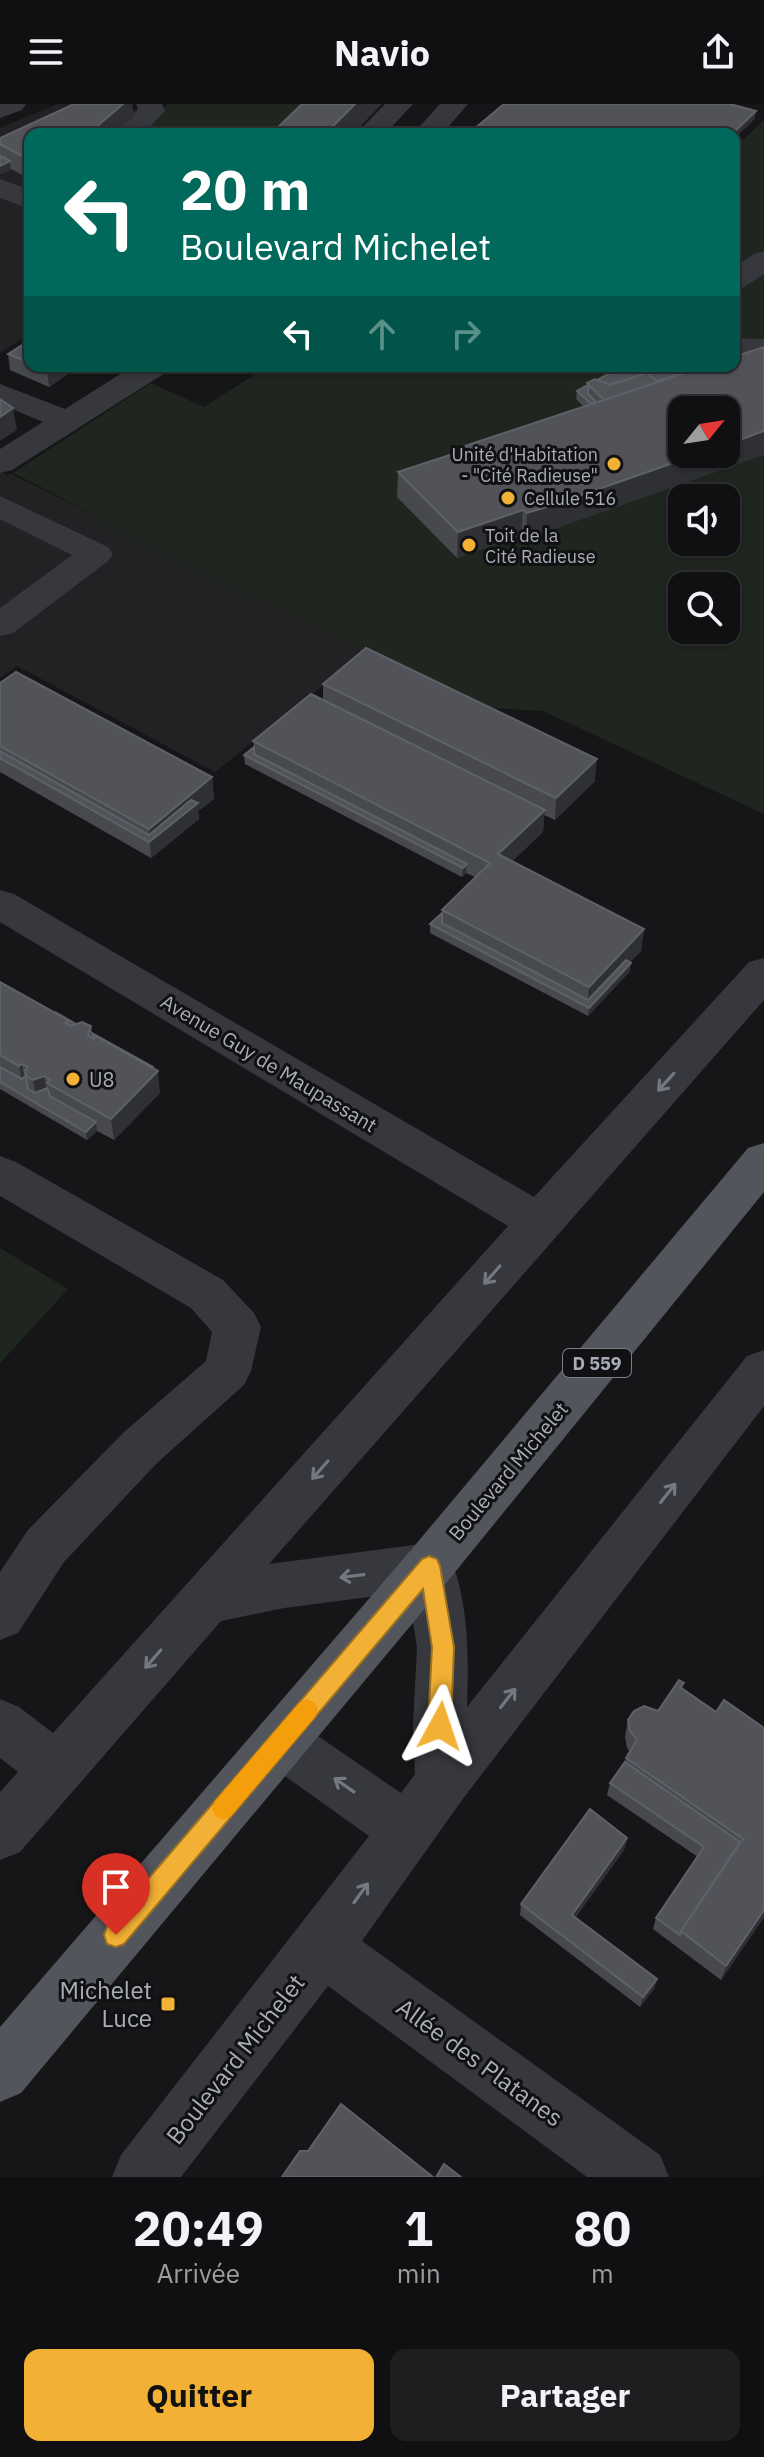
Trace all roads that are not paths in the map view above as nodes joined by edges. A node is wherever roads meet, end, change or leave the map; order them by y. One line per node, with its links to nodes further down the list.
1 (13, 104): 5 (street)
2 (149, 104): 6 (street)
3 (400, 104): 7 (street)
4 (455, 104): 8 (street)
5 (0, 110)
6 (134, 128)
7 (376, 128)
8 (433, 128)
9 (0, 187): 10 (street)
10 (24, 198)
11 (764, 260): 12 (street)
12 (740, 277)
13 (145, 372): 15 (street)
14 (0, 393): 15 (street)
15 (67, 421): 16 (street)
16 (0, 463)
17 (0, 506): 18 (street)
18 (0, 625)
19 (0, 904): 25 (street, Avenue Guy de Maupassant)
20 (764, 973): 22 (street)
21 (764, 1016): 22 (street)
22 (718, 1024): 25 (street, one-way to 25)
23 (764, 1160): 27 (main road, Boulevard Michelet / D 559)
24 (0, 1174): 29 (street)
25 (539, 1222): 28 (street, one-way to 28)
26 (764, 1370): 33 (street, Boulevard Michelet, one-way to 26)
27 (429, 1566): 28 (street, one-way to 28); 31 (main road, Boulevard Michelet / D 559); 33 (street)
28 (205, 1600): 32 (street, one-way to 32)
29 (0, 1616)
30 (0, 1725): 32 (street)
31 (280, 1741): 34 (street, one-way to 31); 37 (main road, Boulevard Michelet / D 559)
32 (56, 1769): 35 (street)
33 (443, 1781): 34 (street, Boulevard Michelet)
34 (407, 1830): 36 (street, Boulevard Michelet, one-way to 34)
35 (0, 1833)
36 (322, 1947): 38 (street, Boulevard Michelet); 39 (street, Allée des Platanes)
37 (0, 2072)
38 (143, 2177)
39 (638, 2177)

